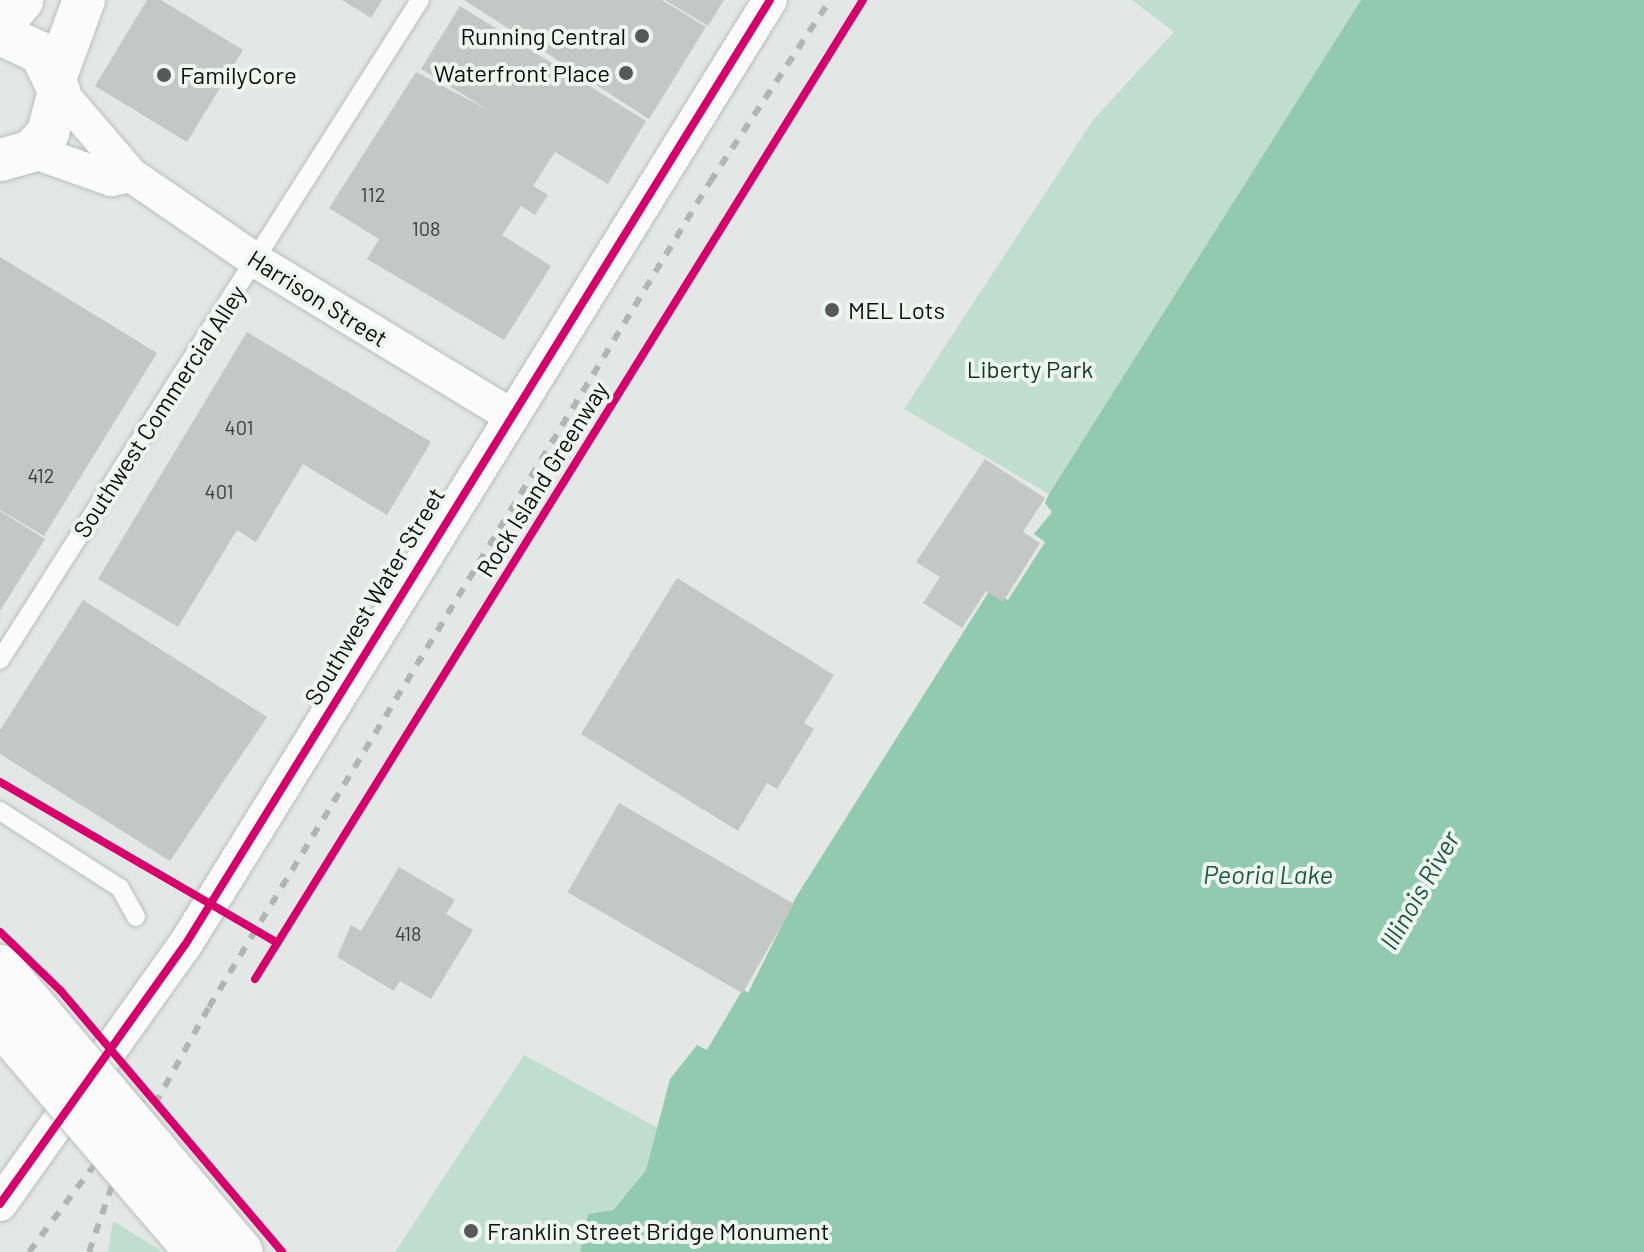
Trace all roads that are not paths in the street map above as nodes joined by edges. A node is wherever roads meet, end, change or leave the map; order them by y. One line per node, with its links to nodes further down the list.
1 (23, 0): 5 (street)
2 (84, 0): 7 (street)
3 (420, 0): 10 (lane, Southwest Commercial Alley)
4 (770, 0): 11 (street, Southwest Water Street)
5 (0, 27)
6 (0, 34): 7 (street)
7 (58, 84): 8 (street); 9 (street, Harrison Street)
8 (12, 159): 9 (street)
9 (131, 175): 10 (street, Harrison Street)
10 (255, 260): 11 (street, Harrison Street); 12 (lane, Southwest Commercial Alley)
11 (508, 414): 17 (street, Southwest Water Street)
12 (0, 660)
13 (0, 811): 14 (lane)
14 (136, 917)
15 (0, 967): 19 (main road, bridge)
16 (0, 1022): 18 (main road, bridge)
17 (0, 1204)
18 (197, 1252)
19 (241, 1252)

